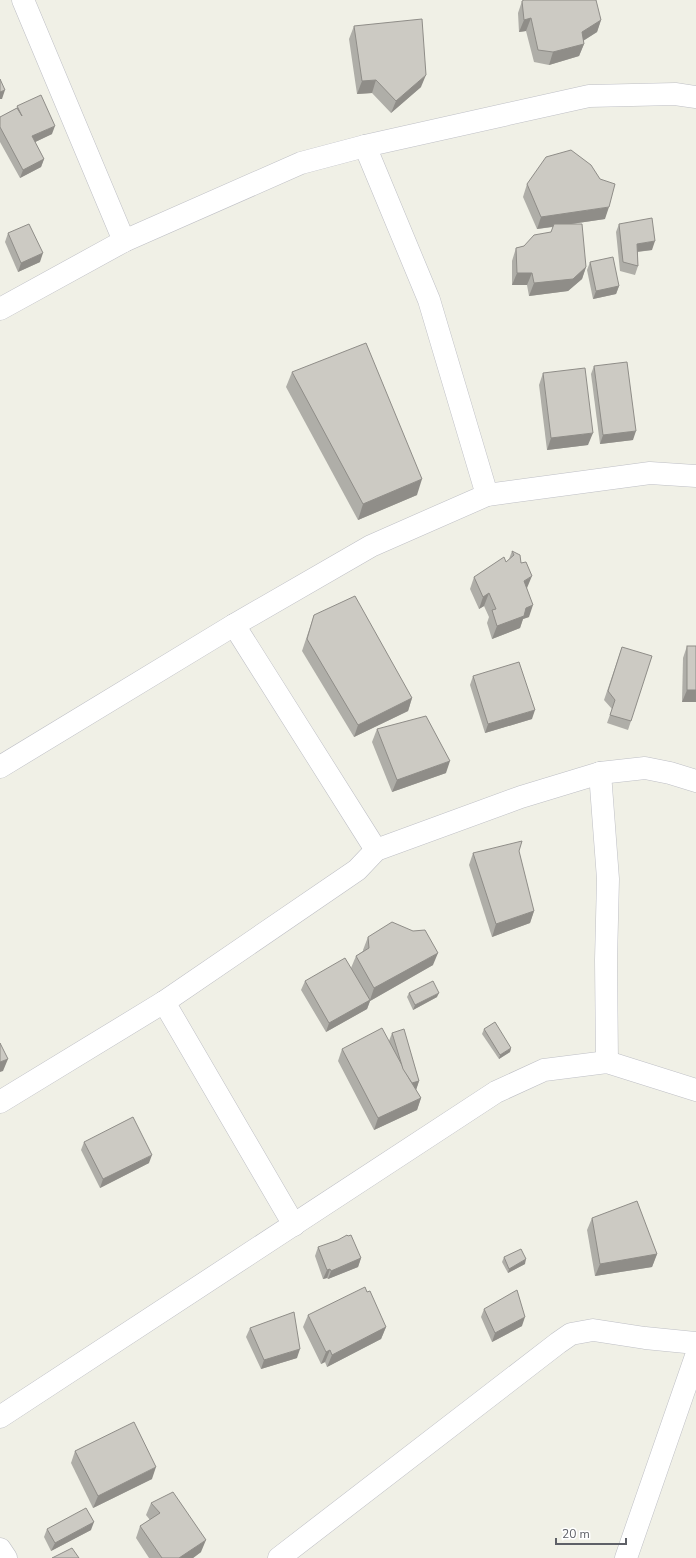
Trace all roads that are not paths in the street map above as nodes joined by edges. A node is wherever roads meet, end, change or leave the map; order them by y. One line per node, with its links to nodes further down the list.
1 (23, 0): 4 (street)
2 (696, 97): 3 (street)
3 (365, 146): 4 (street); 7 (street)
4 (124, 241): 5 (street)
5 (0, 309)
6 (696, 476): 7 (street)
7 (487, 495): 8 (street)
8 (234, 625): 9 (street); 12 (street)
9 (3, 757)
10 (600, 773): 11 (street); 12 (street); 14 (street)
11 (696, 781)
12 (376, 850): 13 (street)
13 (164, 1002): 16 (street); 17 (street)
14 (607, 1062): 15 (street); 17 (street)
15 (696, 1090)
16 (0, 1102)
17 (294, 1225): 20 (street)
18 (696, 1342): 23 (street)
19 (696, 1356): 24 (street)
20 (0, 1417)
21 (0, 1549): 22 (street)
22 (6, 1558)
23 (279, 1558)
24 (626, 1558)

